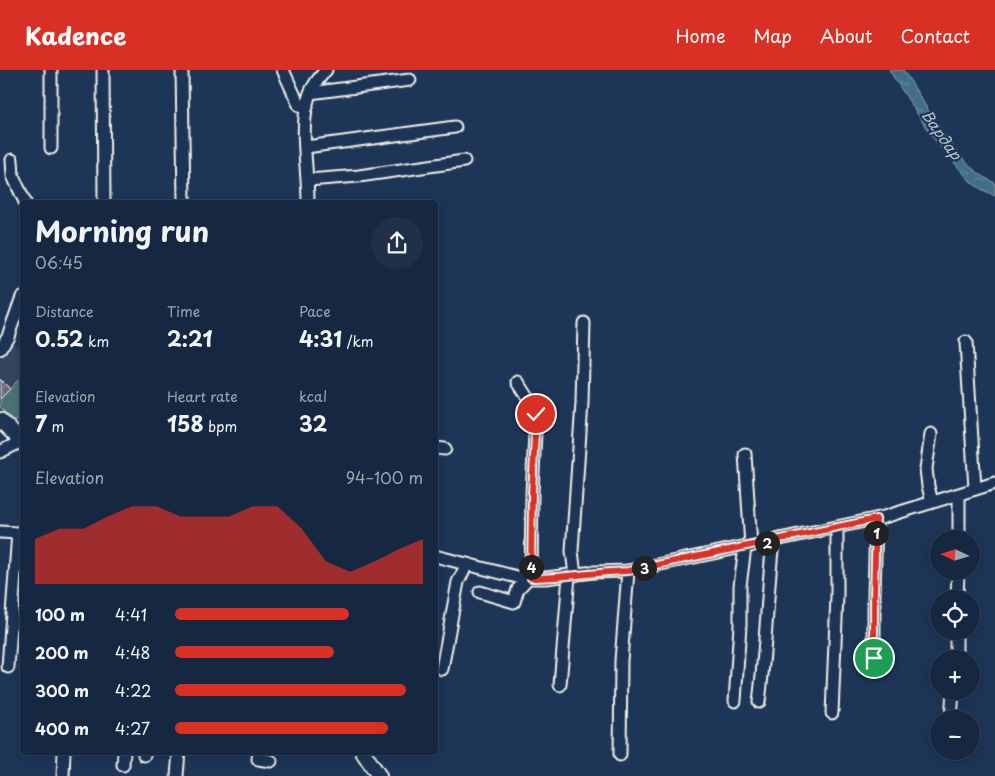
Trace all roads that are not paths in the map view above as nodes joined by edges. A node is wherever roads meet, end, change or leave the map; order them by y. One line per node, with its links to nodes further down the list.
1 (51, 70): 10 (street)
2 (103, 70): 16 (street)
3 (182, 70): 17 (street)
4 (282, 70): 8 (street)
5 (326, 70): 7 (street)
6 (410, 80): 7 (street)
7 (310, 93): 8 (street)
8 (306, 107): 11 (street)
9 (455, 127): 11 (street)
10 (51, 148)
11 (306, 148): 14 (street)
12 (12, 160): 15 (street)
13 (464, 161): 14 (street)
14 (308, 180): 18 (street)
15 (23, 200)
16 (104, 200)
17 (184, 200)
18 (308, 200)
19 (20, 303): 22 (street)
20 (584, 323): 43 (street)
21 (966, 342): 31 (street)
22 (0, 349)
23 (518, 382): 44 (street)
24 (0, 420): 26 (main road)
25 (931, 434): 33 (street)
26 (20, 439)
27 (20, 442): 28 (street)
28 (0, 452)
29 (745, 454): 39 (street)
30 (995, 483): 31 (street)
31 (975, 489): 32 (street)
32 (959, 495): 33 (street); 36 (street)
33 (932, 502): 34 (street)
34 (876, 519): 35 (street); 46 (street)
35 (837, 528): 38 (street); 52 (street)
36 (958, 530)
37 (0, 532): 47 (street)
38 (773, 541): 39 (street); 51 (street)
39 (748, 547): 42 (street); 50 (street)
40 (438, 557): 41 (street)
41 (467, 564): 44 (street); 48 (street)
42 (628, 571): 43 (street); 58 (street)
43 (572, 575): 44 (street); 49 (street)
44 (529, 578): 45 (street)
45 (480, 592)
46 (874, 658)
47 (8, 667)
48 (442, 669)
49 (560, 685)
50 (735, 701)
51 (759, 702)
52 (832, 713)
53 (64, 755): 61 (street)
54 (124, 755): 60 (street)
55 (179, 755): 62 (street)
56 (259, 755): 59 (street)
57 (365, 755): 63 (main road)
58 (620, 755)
59 (271, 761)
60 (123, 765)
61 (63, 776)
62 (177, 776)
63 (379, 776)

